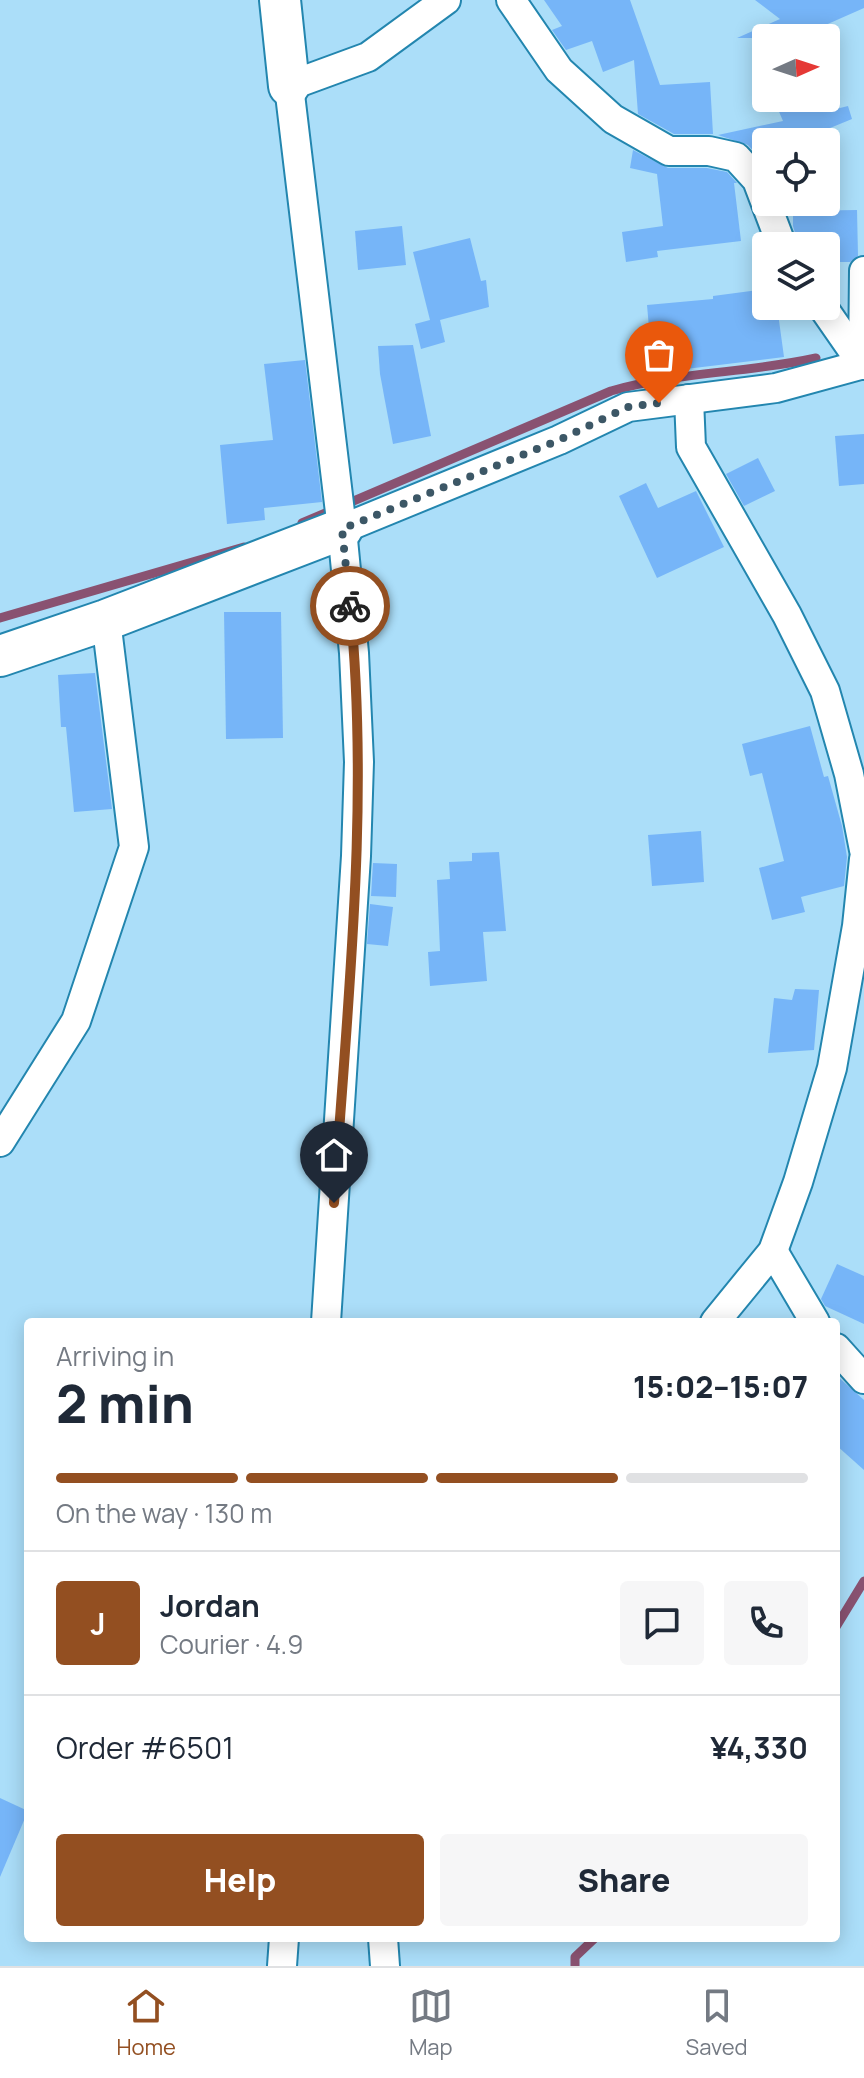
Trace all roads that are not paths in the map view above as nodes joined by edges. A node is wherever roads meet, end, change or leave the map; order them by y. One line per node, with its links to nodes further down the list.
1 (280, 0): 4 (street)
2 (446, 0): 4 (street)
3 (511, 0): 5 (street)
4 (289, 86): 10 (street)
5 (777, 232)
6 (864, 271): 8 (street)
7 (832, 320): 8 (street)
8 (863, 365): 9 (street)
9 (689, 399): 10 (street); 13 (street)
10 (342, 529): 11 (street); 17 (street)
11 (106, 620): 12 (street); 15 (street)
12 (0, 656)
13 (864, 850)
14 (864, 859): 16 (street)
15 (0, 1142)
16 (773, 1251): 18 (street); 19 (street)
17 (326, 1318)
18 (718, 1318)
19 (813, 1318)
20 (840, 1352): 21 (street)
21 (864, 1379)
22 (284, 1942): 24 (street)
23 (383, 1942): 25 (street)
24 (282, 1966)
25 (385, 1966)

